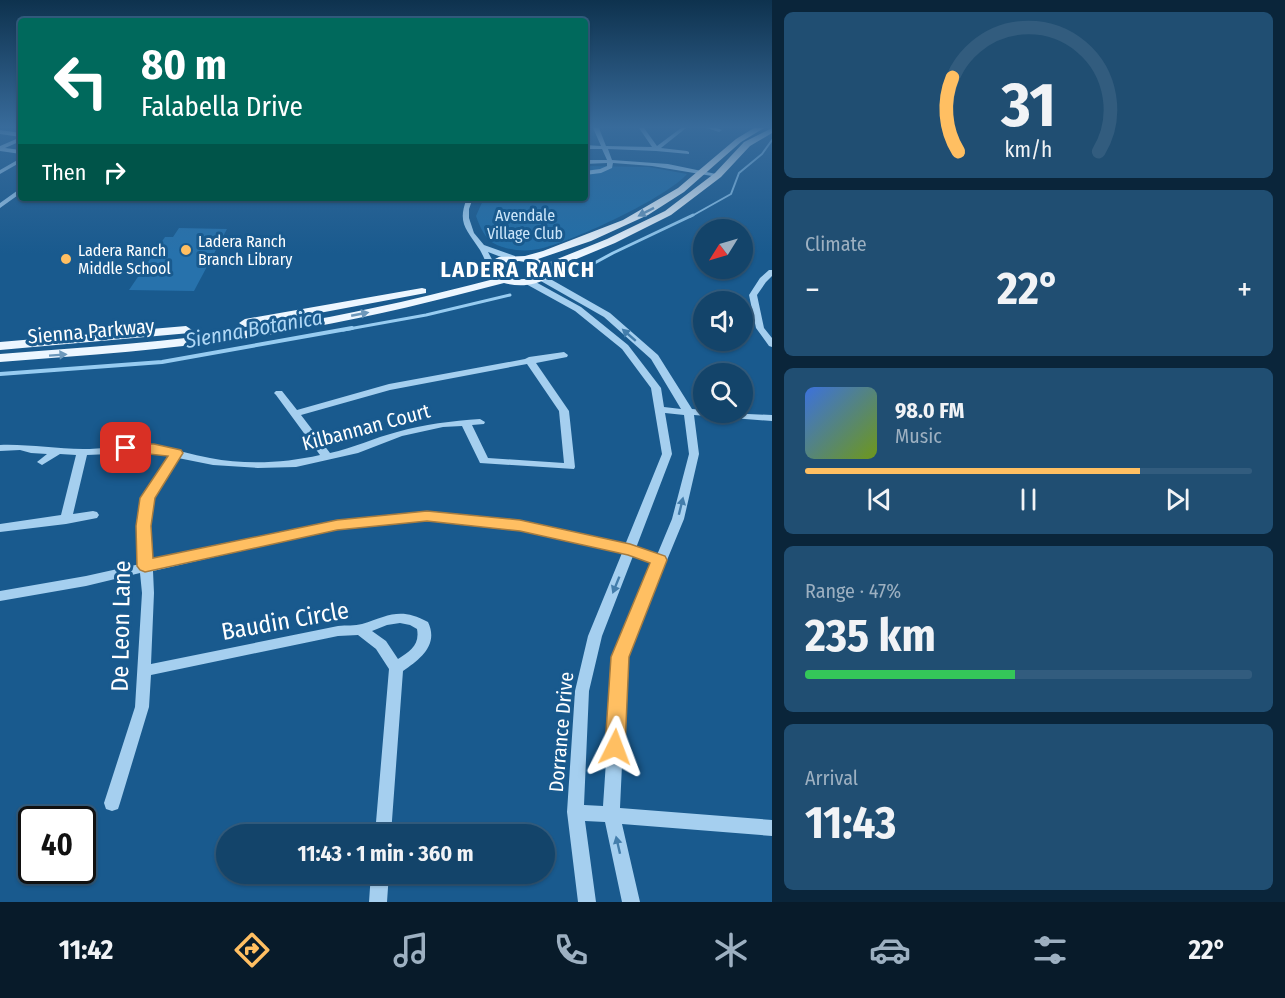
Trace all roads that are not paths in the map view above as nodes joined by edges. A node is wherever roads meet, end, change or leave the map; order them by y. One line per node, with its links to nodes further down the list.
1 (692, 170): 3 (street)
2 (723, 170): 4 (main road, Sienna Parkway)
3 (703, 172): 4 (street); 10 (main road, Sienna Parkway, one-way to 10)
4 (718, 175): 13 (main road, Sienna Parkway)
5 (18, 192): 7 (street)
6 (469, 201): 8 (street)
7 (0, 206)
8 (482, 246): 9 (street); 11 (street)
9 (512, 258): 10 (main road, Sienna Parkway); 11 (main road, Sienna Parkway)
10 (526, 259): 13 (main road, Sienna Parkway)
11 (492, 269): 14 (main road, Sienna Parkway); 17 (main road, Sienna Parkway)
12 (772, 272): 16 (street)
13 (543, 273): 15 (main road, Sienna Parkway); 24 (street, one-way to 13)
14 (504, 280): 15 (main road, Sienna Parkway); 19 (main road, Sienna Parkway, one-way to 14)
15 (528, 282): 22 (street, Dorrance Drive)
16 (772, 344)
17 (0, 346)
18 (564, 355): 20 (street)
19 (0, 358)
20 (529, 360): 23 (street); 27 (street)
21 (279, 393): 23 (street)
22 (661, 410): 24 (street); 37 (street, Dorrance Drive)
23 (296, 413): 32 (street)
24 (689, 413): 25 (street); 38 (street, one-way to 24)
25 (772, 418)
26 (480, 422): 27 (street, Kilbannan Court)
27 (466, 423): 32 (street, Kilbannan Court)
28 (0, 448): 29 (street, Kilbannan Court)
29 (58, 451): 30 (street, Kilbannan Court); 33 (street)
30 (82, 452): 31 (street, Kilbannan Court); 35 (street)
31 (176, 453): 32 (street, Kilbannan Court); 39 (street, De Leon Lane)
32 (328, 458)
33 (42, 462)
34 (93, 515): 35 (street)
35 (66, 519): 36 (street)
36 (0, 528)
37 (630, 550): 38 (street); 39 (street); 45 (street, Dorrance Drive, one-way to 45)
38 (659, 560): 46 (street)
39 (145, 566): 40 (street); 43 (street, De Leon Lane)
40 (0, 596)
41 (361, 630): 42 (street, Baudin Circle); 42 (street); 43 (street, Baudin Circle)
42 (396, 668): 47 (street)
43 (144, 672): 44 (street, De Leon Lane)
44 (112, 803)
45 (575, 812): 46 (street); 51 (street, Dorrance Drive)
46 (611, 814): 48 (street); 52 (street, one-way to 46)
47 (384, 824)
48 (772, 828)
49 (379, 884): 50 (street)
50 (378, 902)
51 (587, 902)
52 (631, 902)

